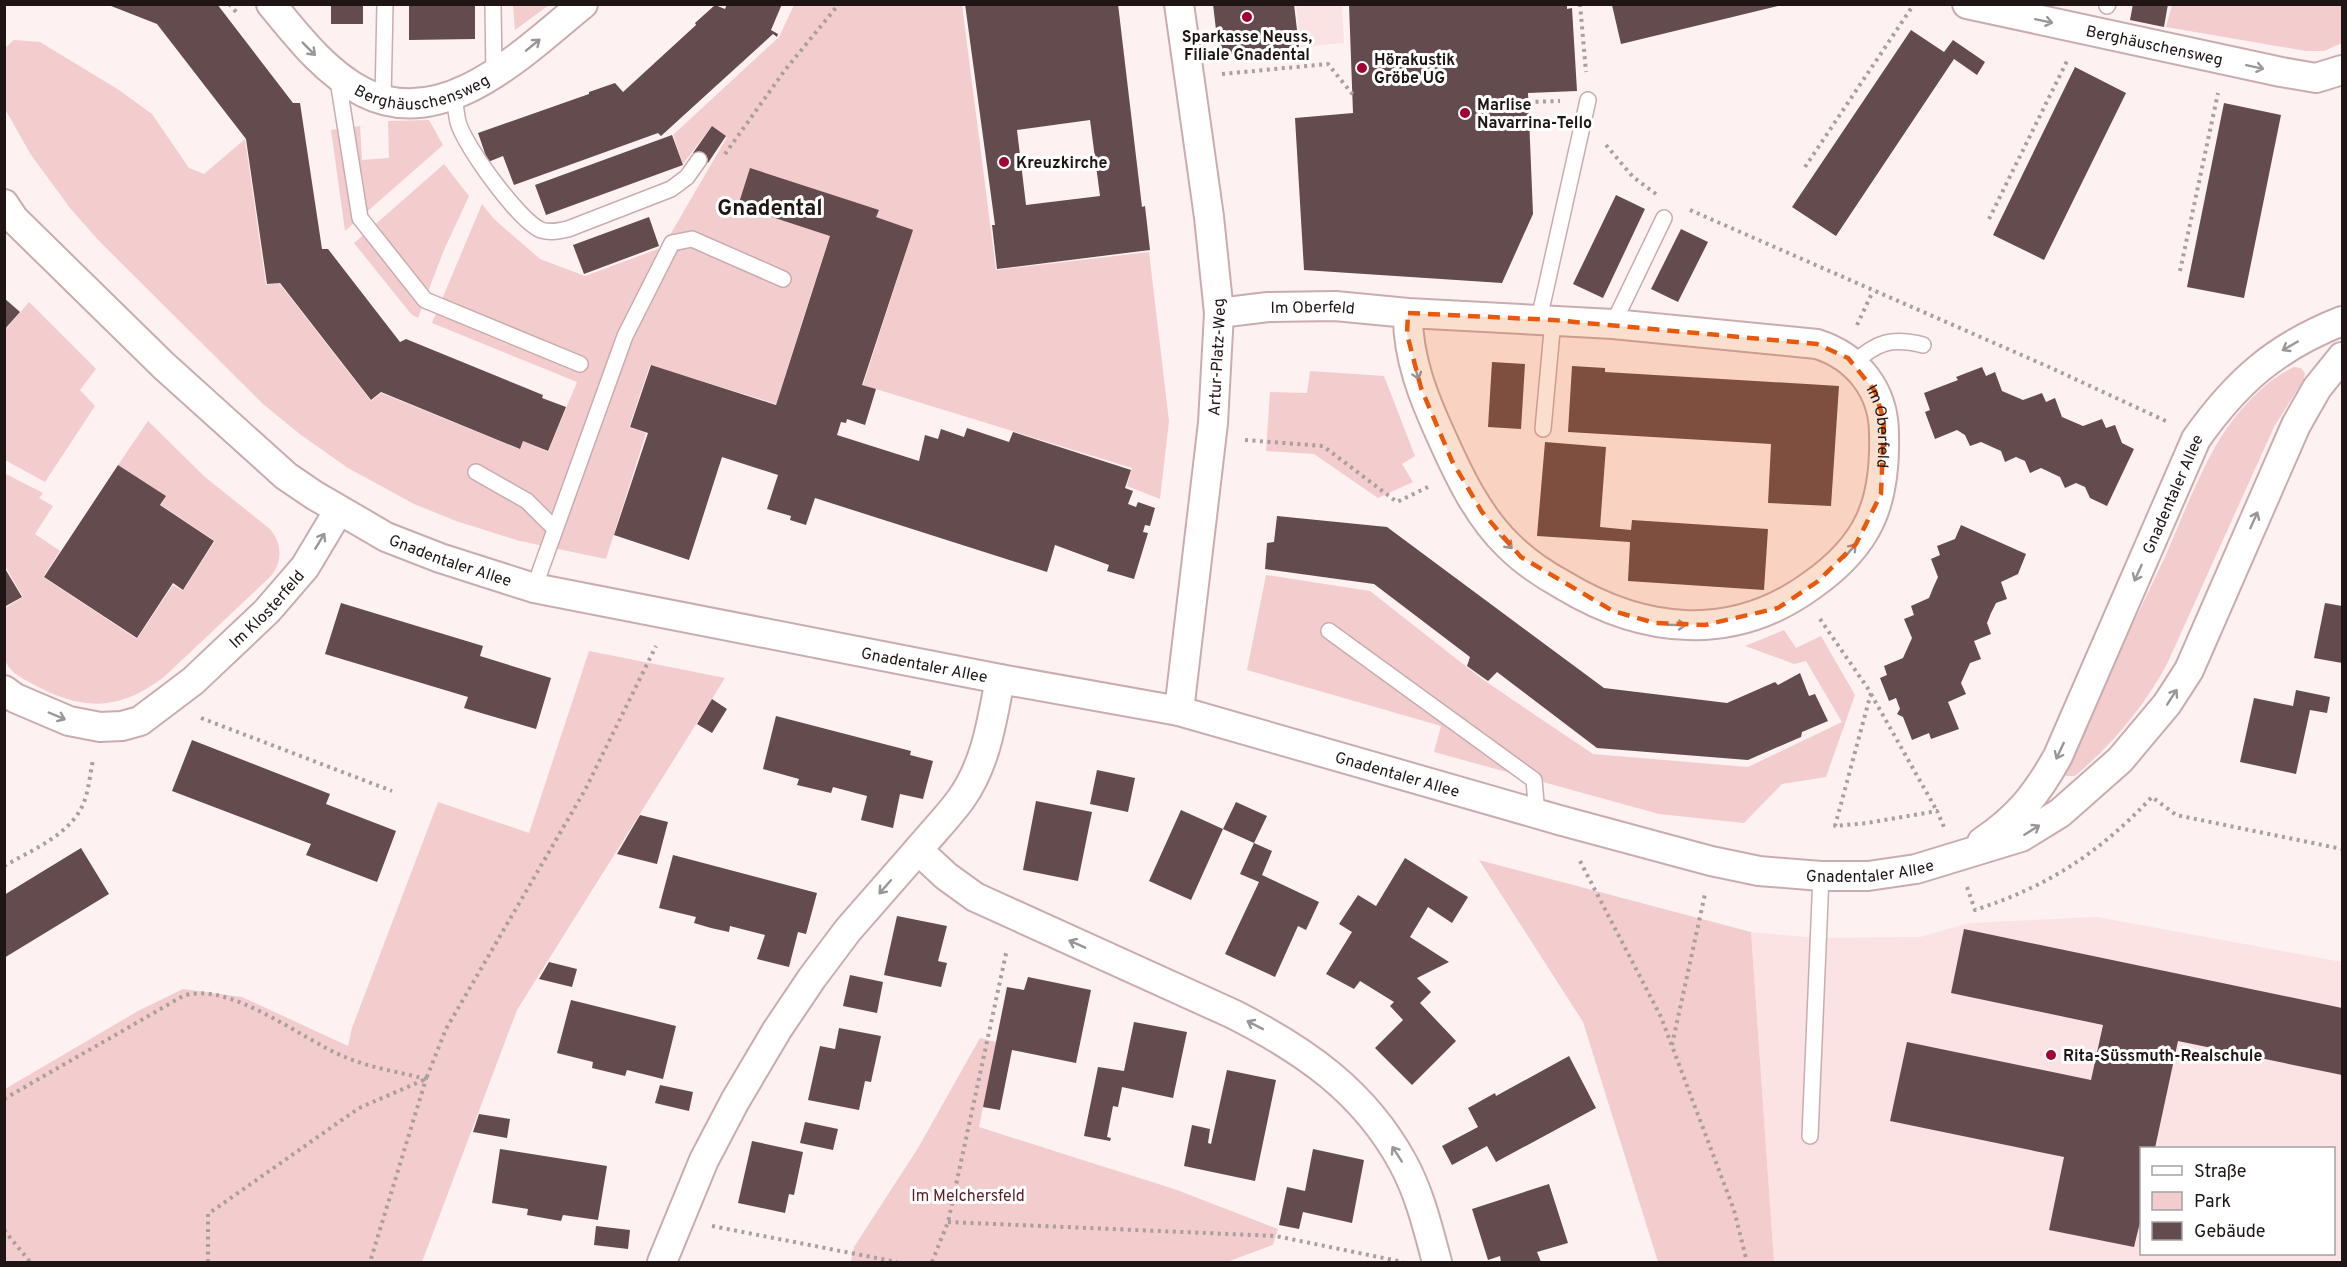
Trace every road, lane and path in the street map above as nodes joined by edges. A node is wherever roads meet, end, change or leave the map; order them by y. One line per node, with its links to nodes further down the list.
1 (271, 4): 13 (street, Berghäuschensweg, one-way to 13)
2 (385, 4): 19 (lane)
3 (493, 4): 14 (lane)
4 (583, 4): 14 (street, Berghäuschensweg, one-way to 4)
5 (839, 4): 21 (path)
6 (1179, 4): 15 (street, Artur-Platz-Weg)
7 (1580, 4): 18 (path)
8 (1914, 4): 22 (path)
9 (1981, 6): 10 (street, Berghäuschensweg, one-way to 10)
10 (2083, 29): 11 (street, Berghäuschensweg); 27 (path)
11 (2225, 61): 12 (street, Berghäuschensweg, one-way to 12); 28 (path)
12 (2343, 70)
13 (337, 74): 19 (street, Berghäuschensweg); 37 (lane)
14 (494, 75): 16 (street, Berghäuschensweg)
15 (1189, 77): 17 (path); 30 (street, Artur-Platz-Weg)
16 (454, 94): 19 (street, Berghäuschensweg); 20 (lane)
17 (1354, 96)
18 (1588, 100): 23 (path); 32 (lane)
19 (383, 101)
20 (699, 160)
21 (721, 160)
22 (1805, 167)
23 (1661, 198)
24 (1683, 207): 41 (path)
25 (8, 216): 44 (street, Gnadentaler Allee)
26 (1664, 218): 34 (lane)
27 (1989, 219)
28 (2180, 271)
29 (783, 279): 45 (lane)
30 (1219, 313): 31 (street, Im Oberfeld); 40 (street, Artur-Platz-Weg)
31 (1408, 313): 32 (street, Im Oberfeld); 42 (street, Im Oberfeld, one-way to 42)
32 (1546, 319): 34 (street, Im Oberfeld); 39 (lane)
33 (2343, 321): 41 (street, Gnadentaler Allee, one-way to 41)
34 (1613, 324): 38 (street, Im Oberfeld)
35 (1923, 345): 38 (lane)
36 (2343, 357): 61 (street, Gnadentaler Allee, one-way to 36)
37 (580, 364)
38 (1853, 364): 47 (street, Im Oberfeld, one-way to 38)
39 (1543, 429)
40 (1211, 437): 42 (path); 54 (street, Artur-Platz-Weg)
41 (2196, 439): 61 (street, Gnadentaler Allee, one-way to 61)
42 (1457, 471): 47 (street, Im Oberfeld, one-way to 47)
43 (476, 472): 45 (lane)
44 (339, 510): 46 (street, Gnadentaler Allee); 53 (street, Im Klosterfeld, one-way to 44)
45 (555, 528): 46 (lane)
46 (534, 588): 48 (street, Gnadentaler Allee)
47 (1802, 593): 52 (path)
48 (672, 614): 50 (street, Gnadentaler Allee); 67 (path)
49 (1329, 631): 58 (lane)
50 (1000, 680): 54 (street, Gnadentaler Allee); 60 (street)
51 (4, 690): 55 (street, Im Klosterfeld, one-way to 55)
52 (1871, 693): 57 (path); 57 (path)
53 (177, 695): 55 (street, Im Klosterfeld); 56 (path)
54 (1179, 711): 58 (street, Gnadentaler Allee)
55 (100, 727): 63 (path)
56 (392, 791)
57 (1937, 811): 61 (path)
58 (1548, 817): 62 (street, Gnadentaler Allee); 66 (path)
59 (2343, 849): 61 (path)
60 (918, 850): 65 (street); 70 (street, one-way to 70)
61 (1957, 858): 64 (street, Gnadentaler Allee)
62 (1711, 861): 64 (street, Gnadentaler Allee); 66 (path)
63 (4, 866)
64 (1821, 876): 69 (lane)
65 (1014, 915): 71 (path); 80 (street, one-way to 65)
66 (1672, 1046): 81 (path)
67 (426, 1079): 68 (path); 74 (path); 75 (path)
68 (4, 1099)
69 (1810, 1137)
70 (678, 1221): 76 (street); 77 (path)
71 (948, 1222): 78 (path); 79 (path)
72 (4, 1230): 73 (path)
73 (30, 1263)
74 (208, 1263)
75 (370, 1263)
76 (662, 1263)
77 (897, 1263)
78 (932, 1263)
79 (1404, 1263)
80 (1437, 1263)
81 (1747, 1263)

